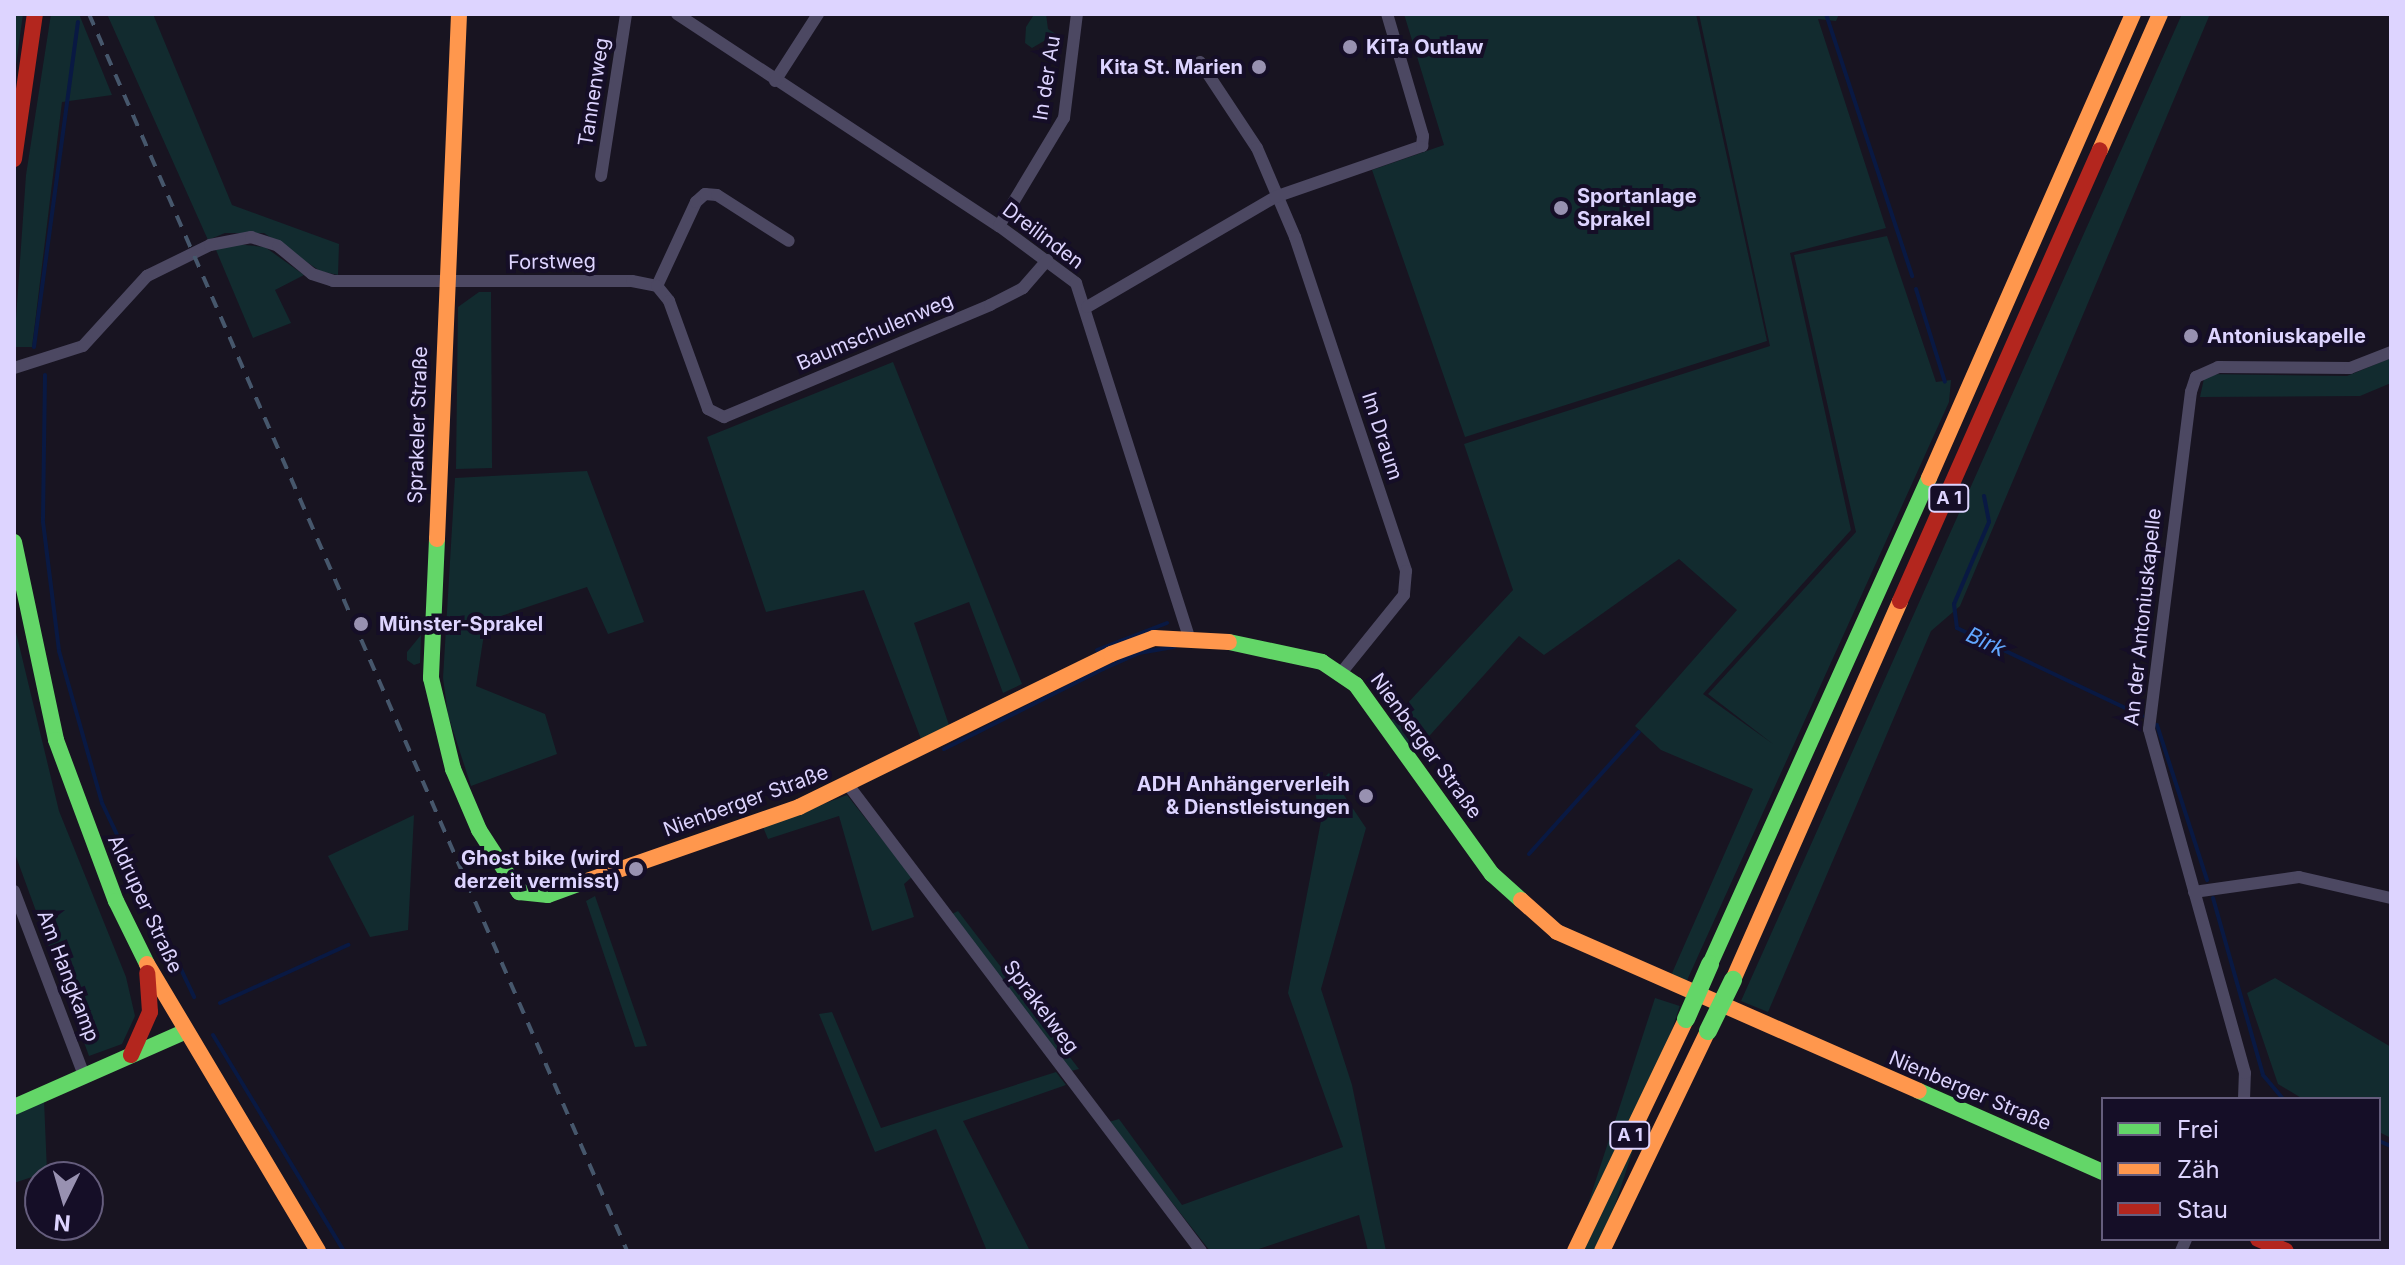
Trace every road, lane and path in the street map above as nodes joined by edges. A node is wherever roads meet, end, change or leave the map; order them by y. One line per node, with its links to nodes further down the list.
1 (35, 14): 12 (main road)
2 (459, 14): 18 (main road, Sprakeler Straße)
3 (626, 14): 13 (street, Tannenweg)
4 (677, 14): 11 (street, Dreilinden)
5 (818, 14): 11 (street)
6 (1077, 14): 15 (street, In der Au)
7 (1387, 14): 14 (street)
8 (2133, 14): 41 (main road, A 1, bridge)
9 (2160, 14): 42 (main road, A 1, bridge)
10 (1200, 62): 14 (street, Im Draum)
11 (775, 81): 15 (street, Dreilinden)
12 (14, 159)
13 (601, 176)
14 (1275, 197): 20 (street); 25 (street, Im Draum)
15 (999, 226): 17 (street, Dreilinden)
16 (789, 241): 19 (street)
17 (1047, 260): 19 (street, Baumschulenweg); 20 (street, Dreilinden)
18 (446, 283): 19 (street, Forstweg); 22 (street, Forstweg); 27 (main road, Sprakeler Straße)
19 (657, 286)
20 (1087, 307): 24 (street, Dreilinden)
21 (2391, 352): 29 (street, An der Antoniuskapelle)
22 (14, 368)
23 (14, 542): 31 (main road, Aldruper Straße)
24 (1189, 637): 25 (main road, Nienberger Straße); 26 (main road, Nienberger Straße)
25 (1341, 673): 37 (main road, Nienberger Straße)
26 (849, 786): 27 (main road, Nienberger Straße); 40 (street, Sprakelweg)
27 (479, 830)
28 (14, 891): 34 (street, Am Hangkamp)
29 (2197, 891): 30 (street); 35 (street, An der Antoniuskapelle)
30 (2391, 898)
31 (146, 963): 32 (main road, Aldruper Straße); 33 (main road)
32 (186, 1031): 33 (main road); 39 (main road, Aldruper Straße)
33 (131, 1055): 34 (main road)
34 (84, 1075): 36 (main road)
35 (2244, 1097)
36 (14, 1107)
37 (2101, 1171)
38 (2263, 1241): 43 (main road)
39 (318, 1251)
40 (1201, 1251)
41 (1575, 1251)
42 (1602, 1251)
43 (2286, 1251)

